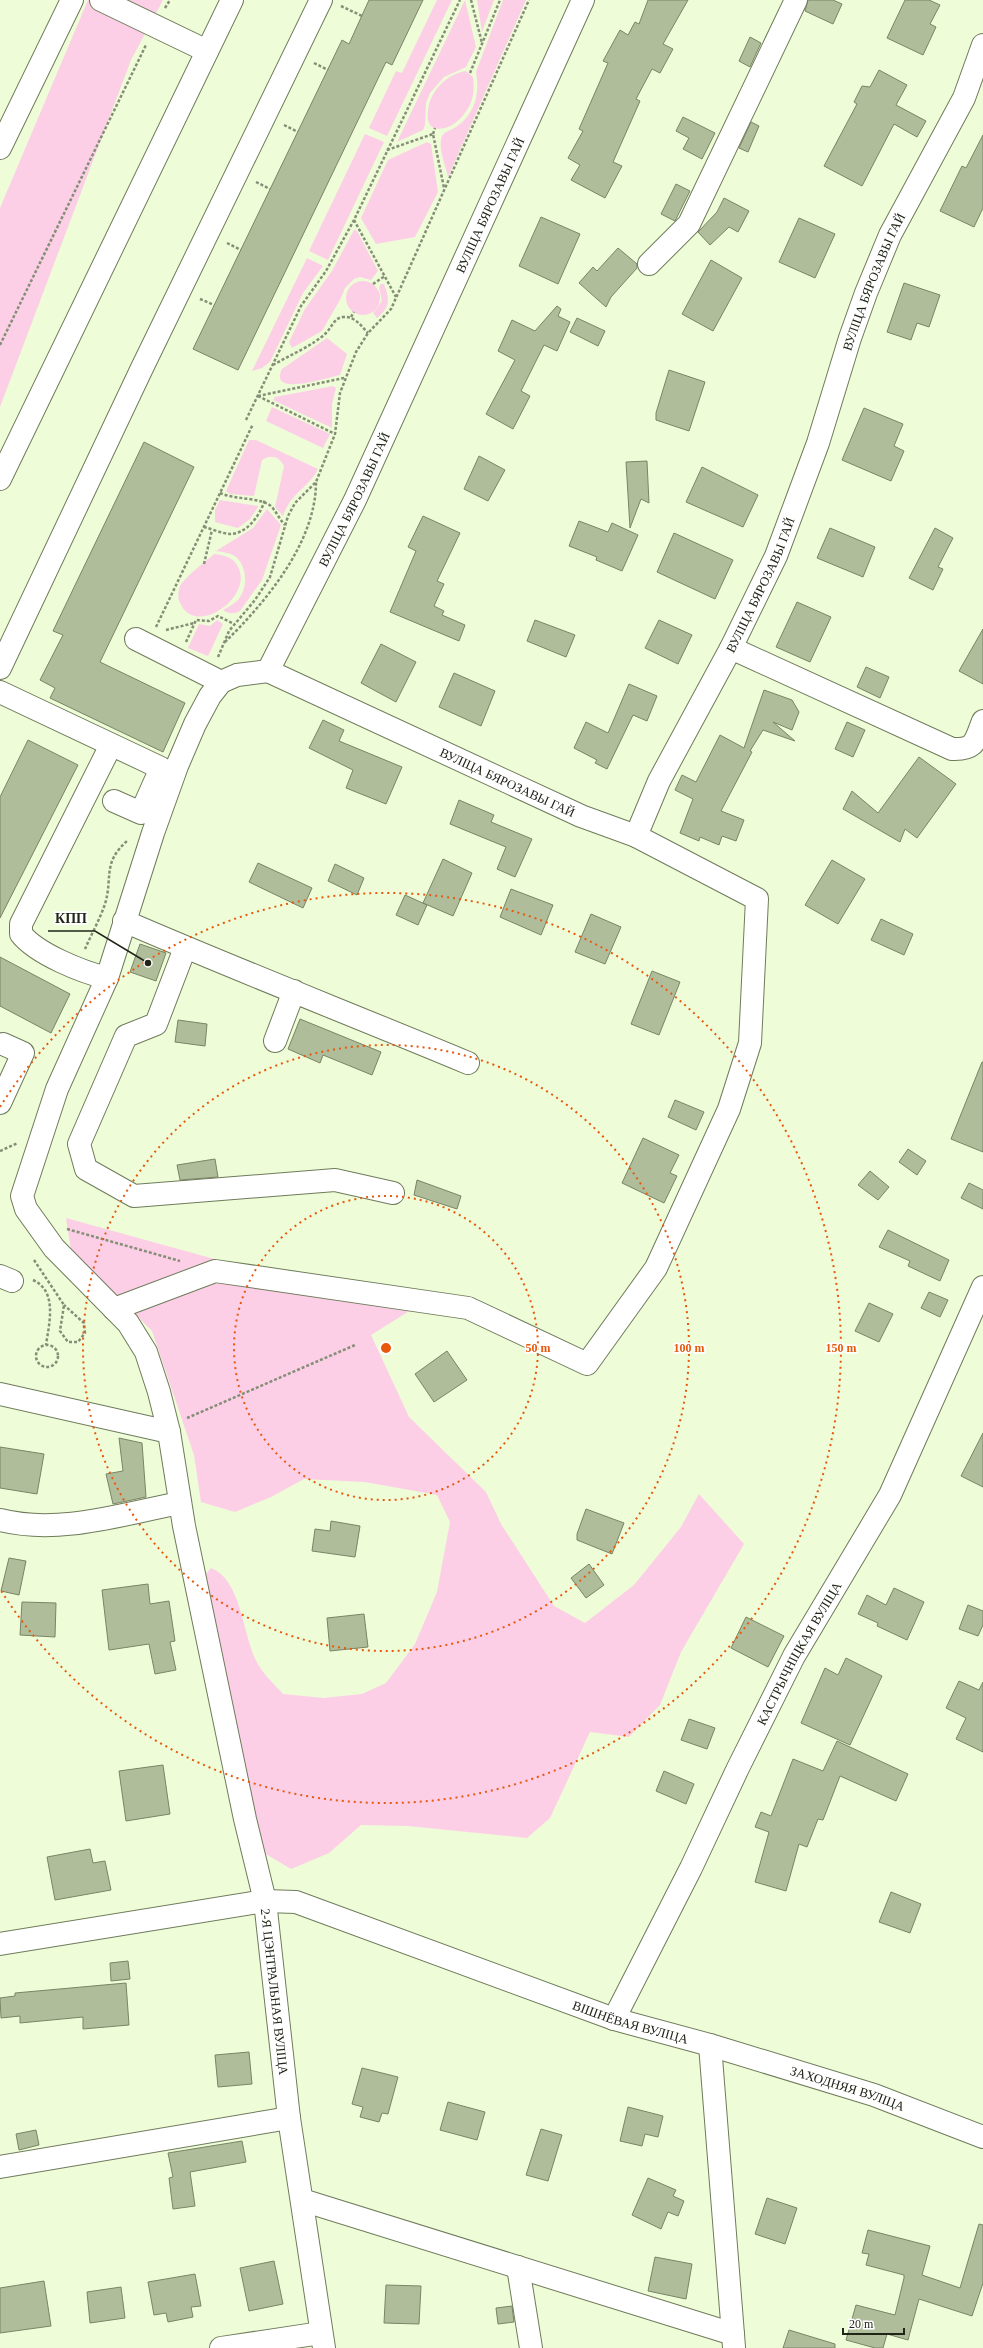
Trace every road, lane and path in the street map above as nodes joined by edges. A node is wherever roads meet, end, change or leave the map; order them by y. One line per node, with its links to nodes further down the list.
1 (72, 0): 24 (street)
2 (101, 0): 13 (street)
3 (170, 0): 13 (path)
4 (232, 0): 16 (street)
5 (460, 0): 25 (path)
6 (471, 0): 14 (path)
7 (500, 0): 14 (path)
8 (529, 0): 28 (path)
9 (583, 0): 64 (street, ВУЛІЦА БЯРОЗАВЫ ГАЙ)
10 (796, 0): 32 (street)
11 (329, 2): 12 (path); 63 (street)
12 (362, 16)
13 (155, 27): 16 (street); 41 (path)
14 (482, 44): 19 (path)
15 (983, 45): 62 (street, ВУЛІЦА БЯРОЗАВЫ ГАЙ)
16 (207, 51): 48 (street)
17 (308, 60): 18 (path)
18 (328, 70)
19 (470, 73)
20 (277, 121): 22 (path)
21 (436, 128): 23 (path)
22 (298, 132)
23 (433, 134): 25 (path); 28 (path)
24 (0, 148)
25 (388, 150): 29 (path)
26 (249, 178): 27 (path)
27 (270, 189)
28 (444, 189): 36 (path)
29 (354, 220): 33 (path); 42 (path)
30 (224, 242): 31 (path)
31 (241, 250)
32 (649, 264)
33 (385, 276): 34 (path); 36 (path)
34 (373, 284)
35 (196, 297): 37 (path)
36 (396, 298): 40 (path)
37 (214, 305)
38 (354, 312): 39 (path)
39 (351, 317): 40 (path); 42 (path)
40 (368, 333): 43 (path)
41 (0, 346)
42 (272, 366): 44 (path)
43 (344, 378): 44 (path); 47 (path)
44 (258, 396): 45 (path); 47 (path)
45 (246, 420)
46 (253, 424): 50 (path)
47 (335, 434): 49 (path)
48 (0, 479)
49 (316, 482): 53 (path); 60 (path)
50 (220, 493): 52 (path); 54 (path)
51 (265, 499): 52 (path)
52 (264, 503): 53 (path); 55 (path)
53 (285, 526): 58 (path)
54 (204, 527): 55 (path); 57 (path)
55 (212, 530): 56 (path)
56 (204, 564)
57 (195, 623): 58 (path); 61 (path)
58 (234, 624): 60 (path)
59 (136, 639): 65 (street)
60 (223, 644): 65 (path)
61 (183, 648)
62 (731, 648): 67 (street); 70 (street, ВУЛІЦА БЯРОЗАВЫ ГАЙ)
63 (0, 668)
64 (268, 671): 65 (street); 70 (street, ВУЛІЦА БЯРОЗАВЫ ГАЙ)
65 (216, 679): 72 (street)
66 (0, 692): 68 (street)
67 (983, 721)
68 (111, 745): 69 (street); 74 (street)
69 (114, 801)
70 (636, 836): 88 (street)
71 (131, 838): 74 (path)
72 (124, 921): 73 (street); 75 (street)
73 (185, 948): 76 (street); 83 (street)
74 (77, 967): 75 (street)
75 (107, 978): 84 (street)
76 (294, 991): 77 (street); 79 (street)
77 (275, 1041)
78 (1, 1045): 80 (street)
79 (468, 1063)
80 (0, 1103)
81 (20, 1142): 82 (path)
82 (0, 1151)
83 (394, 1193)
84 (33, 1219): 85 (path); 88 (street)
85 (184, 1262)
86 (15, 1279): 89 (path)
87 (983, 1287): 97 (street, КАСТРЫЧНІЦКАЯ ВУЛІЦА)
88 (114, 1309): 92 (street)
89 (46, 1344): 89 (path)
90 (354, 1345): 92 (path)
91 (0, 1394): 92 (street)
92 (169, 1432): 93 (street)
93 (180, 1503): 94 (street); 95 (street)
94 (0, 1520)
95 (265, 1901): 96 (street, 2-Я ЦЭНТРАЛЬНАЯ ВУЛІЦА); 97 (street, ВІШНЁВАЯ ВУЛІЦА); 99 (street, 2-Я ЦЭНТРАЛЬНАЯ ВУЛІЦА)
96 (0, 1944)
97 (614, 2019): 98 (street, ВІШНЁВАЯ ВУЛІЦА)
98 (710, 2045): 100 (street, ЗАХОДНЯЯ ВУЛІЦА); 105 (street)
99 (289, 2118): 101 (street); 102 (street, 2-Я ЦЭНТРАЛЬНАЯ ВУЛІЦА)
100 (983, 2137)
101 (0, 2167)
102 (302, 2200): 103 (street); 104 (street, 2-Я ЦЭНТРАЛЬНАЯ ВУЛІЦА)
103 (518, 2267): 105 (street); 107 (street)
104 (322, 2340): 106 (street)
105 (736, 2344)
106 (220, 2348)
107 (531, 2348)

